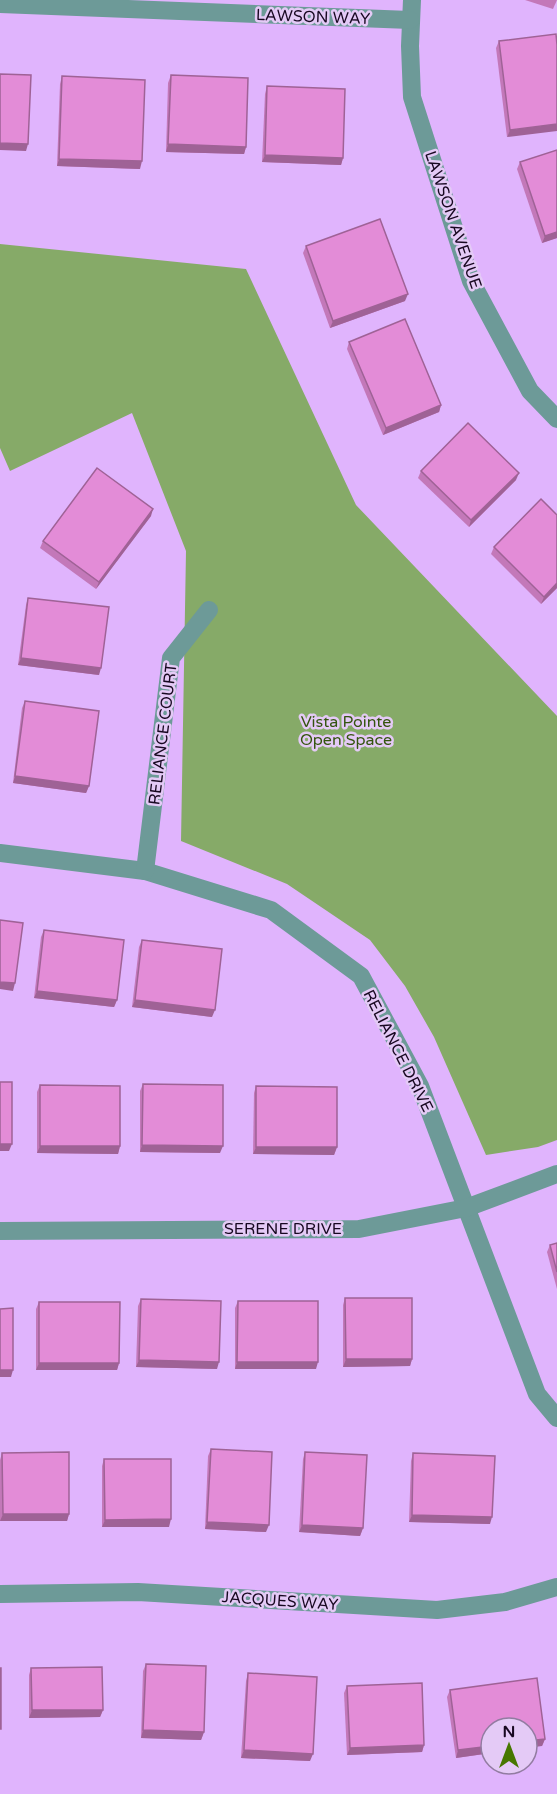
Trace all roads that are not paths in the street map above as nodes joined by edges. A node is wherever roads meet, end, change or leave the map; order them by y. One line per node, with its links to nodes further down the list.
1 (412, 0): 4 (street, LAWSON AVENUE)
2 (0, 4): 3 (street, LAWSON WAY)
3 (93, 4): 4 (street, LAWSON WAY)
4 (410, 20): 5 (street, LAWSON AVENUE)
5 (557, 419)
6 (209, 610): 8 (street, RELIANCE COURT)
7 (0, 854): 8 (street, RELIANCE DRIVE)
8 (145, 871): 10 (street, RELIANCE DRIVE)
9 (557, 1174): 10 (street, SERENE DRIVE)
10 (466, 1208): 11 (street, SERENE DRIVE); 12 (street, RELIANCE DRIVE)
11 (0, 1230)
12 (557, 1418)
13 (557, 1587): 14 (street, JACQUES WAY)
14 (0, 1594)

